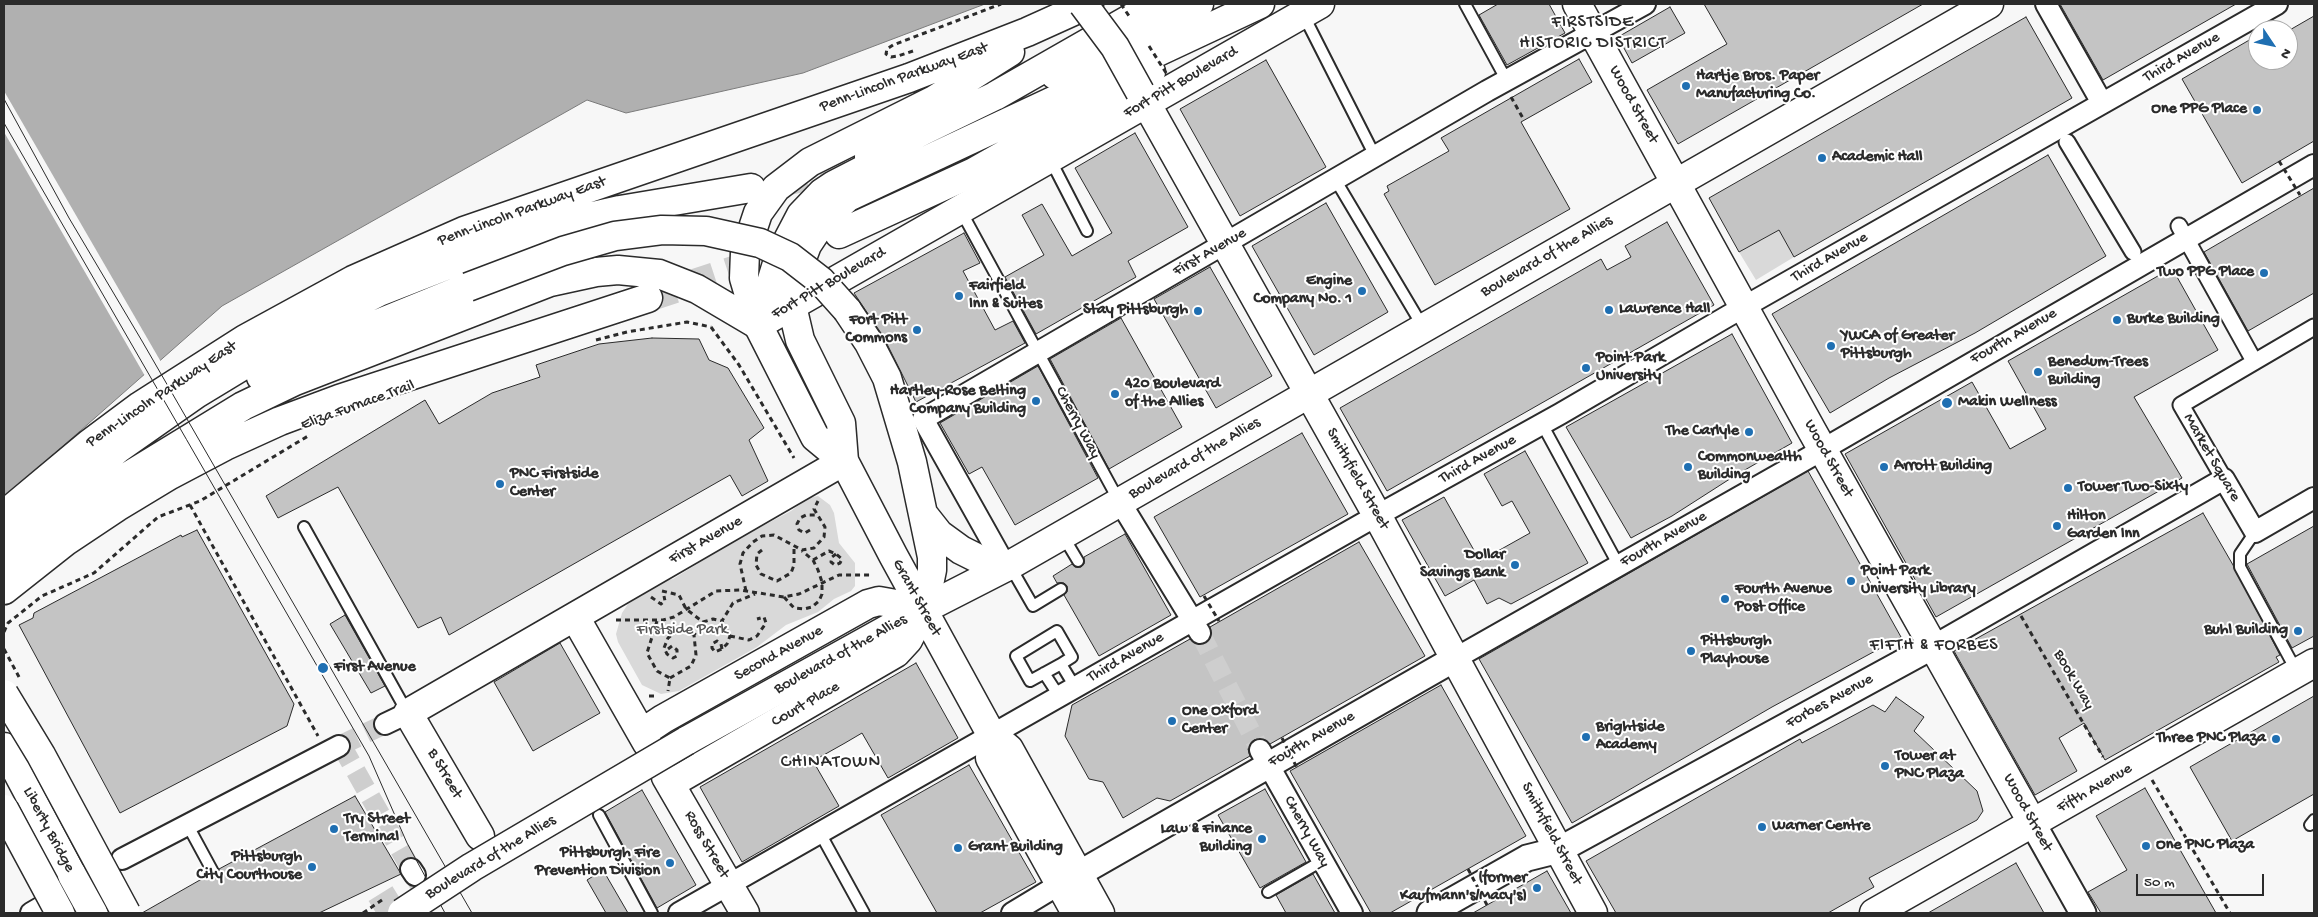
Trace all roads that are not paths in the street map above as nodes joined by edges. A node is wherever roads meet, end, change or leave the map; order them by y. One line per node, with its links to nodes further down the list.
1 (1156, 4): 20 (main road)
2 (1200, 4): 13 (main road, Fort Pitt Boulevard)
3 (1260, 4): 28 (main road); 32 (main road)
4 (1466, 4): 14 (lane)
5 (1577, 4): 12 (main road, Wood Street)
6 (1645, 4): 12 (street, First Avenue)
7 (1989, 4): 23 (main road, Boulevard of the Allies)
8 (2046, 4): 16 (street)
9 (2277, 4): 16 (street, Third Avenue)
10 (1088, 5): 13 (main road, Smithfield Street); 34 (main road, Grant Street); 48 (main road, Penn-Lincoln Parkway East)
11 (1311, 8): 15 (main road, Fort Pitt Boulevard); 18 (lane)
12 (1593, 33): 14 (street, First Avenue); 23 (main road, Wood Street)
13 (1115, 47): 15 (main road, Smithfield Street, bridge); 20 (main road, Fort Pitt Boulevard)
14 (1506, 82): 18 (street, First Avenue)
15 (1143, 97): 19 (main road, Fort Pitt Boulevard); 29 (main road, Smithfield Street)
16 (2102, 103): 33 (street, Third Avenue)
17 (2067, 142): 30 (street)
18 (1375, 156): 22 (street, First Avenue)
19 (1050, 158): 25 (main road, Fort Pitt Boulevard); 26 (lane)
20 (871, 160): 34 (main road, Fort Pitt Boulevard)
21 (2314, 165): 27 (street, Fourth Avenue)
22 (1335, 179): 29 (street, First Avenue); 36 (lane)
23 (1676, 183): 33 (main road, Wood Street); 36 (main road, Boulevard of the Allies)
24 (752, 188): 46 (main road)
25 (959, 209): 32 (main road, Fort Pitt Boulevard); 37 (lane, Cherry Way)
26 (1087, 230)
27 (2183, 232): 38 (street); 41 (street, Fourth Avenue)
28 (839, 234)
29 (1226, 244): 37 (street, First Avenue); 39 (main road, Smithfield Street)
30 (2132, 252)
31 (648, 298): 59 (main road)
32 (792, 306): 34 (main road, Fort Pitt Boulevard); 42 (main road, Grant Street)
33 (1745, 307): 40 (street, Third Avenue); 41 (main road, Wood Street)
34 (758, 325): 42 (main road, Grant Street); 57 (main road)
35 (2314, 327): 38 (street, Market Square)
36 (1423, 328): 39 (main road, Boulevard of the Allies)
37 (1038, 352): 45 (lane, Cherry Way); 55 (street, First Avenue)
38 (2254, 361): 43 (street, Market Square)
39 (1310, 393): 45 (main road, Boulevard of the Allies); 49 (main road, Smithfield Street)
40 (1542, 424): 49 (street, Third Avenue); 56 (lane)
41 (1823, 449): 56 (street, Fourth Avenue); 63 (main road, Wood Street)
42 (844, 461): 60 (main road, Grant Street); 61 (main road, First Avenue)
43 (2224, 479): 51 (street, Market Square); 63 (street, Forbes Avenue)
44 (2314, 498): 51 (street)
45 (1120, 502): 52 (main road, Boulevard of the Allies); 62 (street, Cherry Way)
46 (43, 510): 47 (main road, Court Place, bridge); 53 (main road)
47 (922, 512): 55 (main road); 60 (main road, Court Place)
48 (4, 515)
49 (1377, 516): 62 (street, Third Avenue); 64 (main road, Smithfield Street)
50 (304, 527): 70 (lane)
51 (2255, 532): 66 (lane)
52 (1063, 535): 54 (lane); 55 (main road, Boulevard of the Allies)
53 (4, 543)
54 (1078, 561)
55 (1008, 566): 58 (lane); 60 (main road, Boulevard of the Allies)
56 (1618, 566): 64 (street, Fourth Avenue)
57 (4, 569)
58 (1061, 589)
59 (4, 590)
60 (924, 610): 61 (main road, Second Avenue); 71 (main road, Grant Street); 75 (main road, Court Place); 92 (main road, Boulevard of the Allies, bridge)
61 (575, 617): 70 (main road, First Avenue)
62 (1197, 627): 68 (street, Third Avenue)
63 (1933, 646): 79 (main road, Wood Street); 82 (street, Forbes Avenue)
64 (1456, 658): 74 (street, Fourth Avenue); 82 (main road, Smithfield Street)
65 (1061, 664): 67 (lane); 67 (lane); 68 (lane)
66 (2306, 668): 79 (main road, Fifth Avenue)
67 (1044, 673): 68 (lane)
68 (1067, 692): 71 (street, Third Avenue)
69 (4, 694): 91 (main road, bridge)
70 (396, 719): 81 (main road, B Street)
71 (991, 734): 80 (street, Third Avenue); 86 (main road, Grant Street)
72 (331, 745): 78 (street)
73 (4, 747): 90 (main road, Liberty Bridge, bridge)
74 (1264, 758): 84 (street, Cherry Way); 86 (street, Fourth Avenue)
75 (668, 780): 87 (main road, Ross Street)
76 (4, 809): 89 (main road, bridge)
77 (599, 815): 93 (lane)
78 (187, 824): 83 (street); 85 (lane)
79 (2033, 824): 103 (main road, Fifth Avenue); 104 (street, Wood Street)
80 (820, 833): 87 (street, Third Avenue); 96 (lane)
81 (480, 836)
82 (1559, 850): 101 (street, Forbes Avenue); 102 (main road, Smithfield Street)
83 (122, 859)
84 (1322, 861): 88 (lane); 100 (street, Cherry Way)
85 (213, 872)
86 (1069, 879): 97 (street, Fourth Avenue); 98 (main road, Grant Street); 99 (main road, Grant Street)
87 (728, 885): 94 (street, Third Avenue); 95 (main road, Ross Street)
88 (1268, 892)
89 (45, 911)
90 (93, 913)
91 (126, 913)
92 (402, 913)
93 (652, 913)
94 (679, 913)
95 (745, 913)
96 (864, 913)
97 (1012, 913)
98 (1076, 913)
99 (1100, 913)
100 (1352, 913)
101 (1430, 913)
102 (1593, 913)
103 (1874, 913)
104 (2083, 913)

